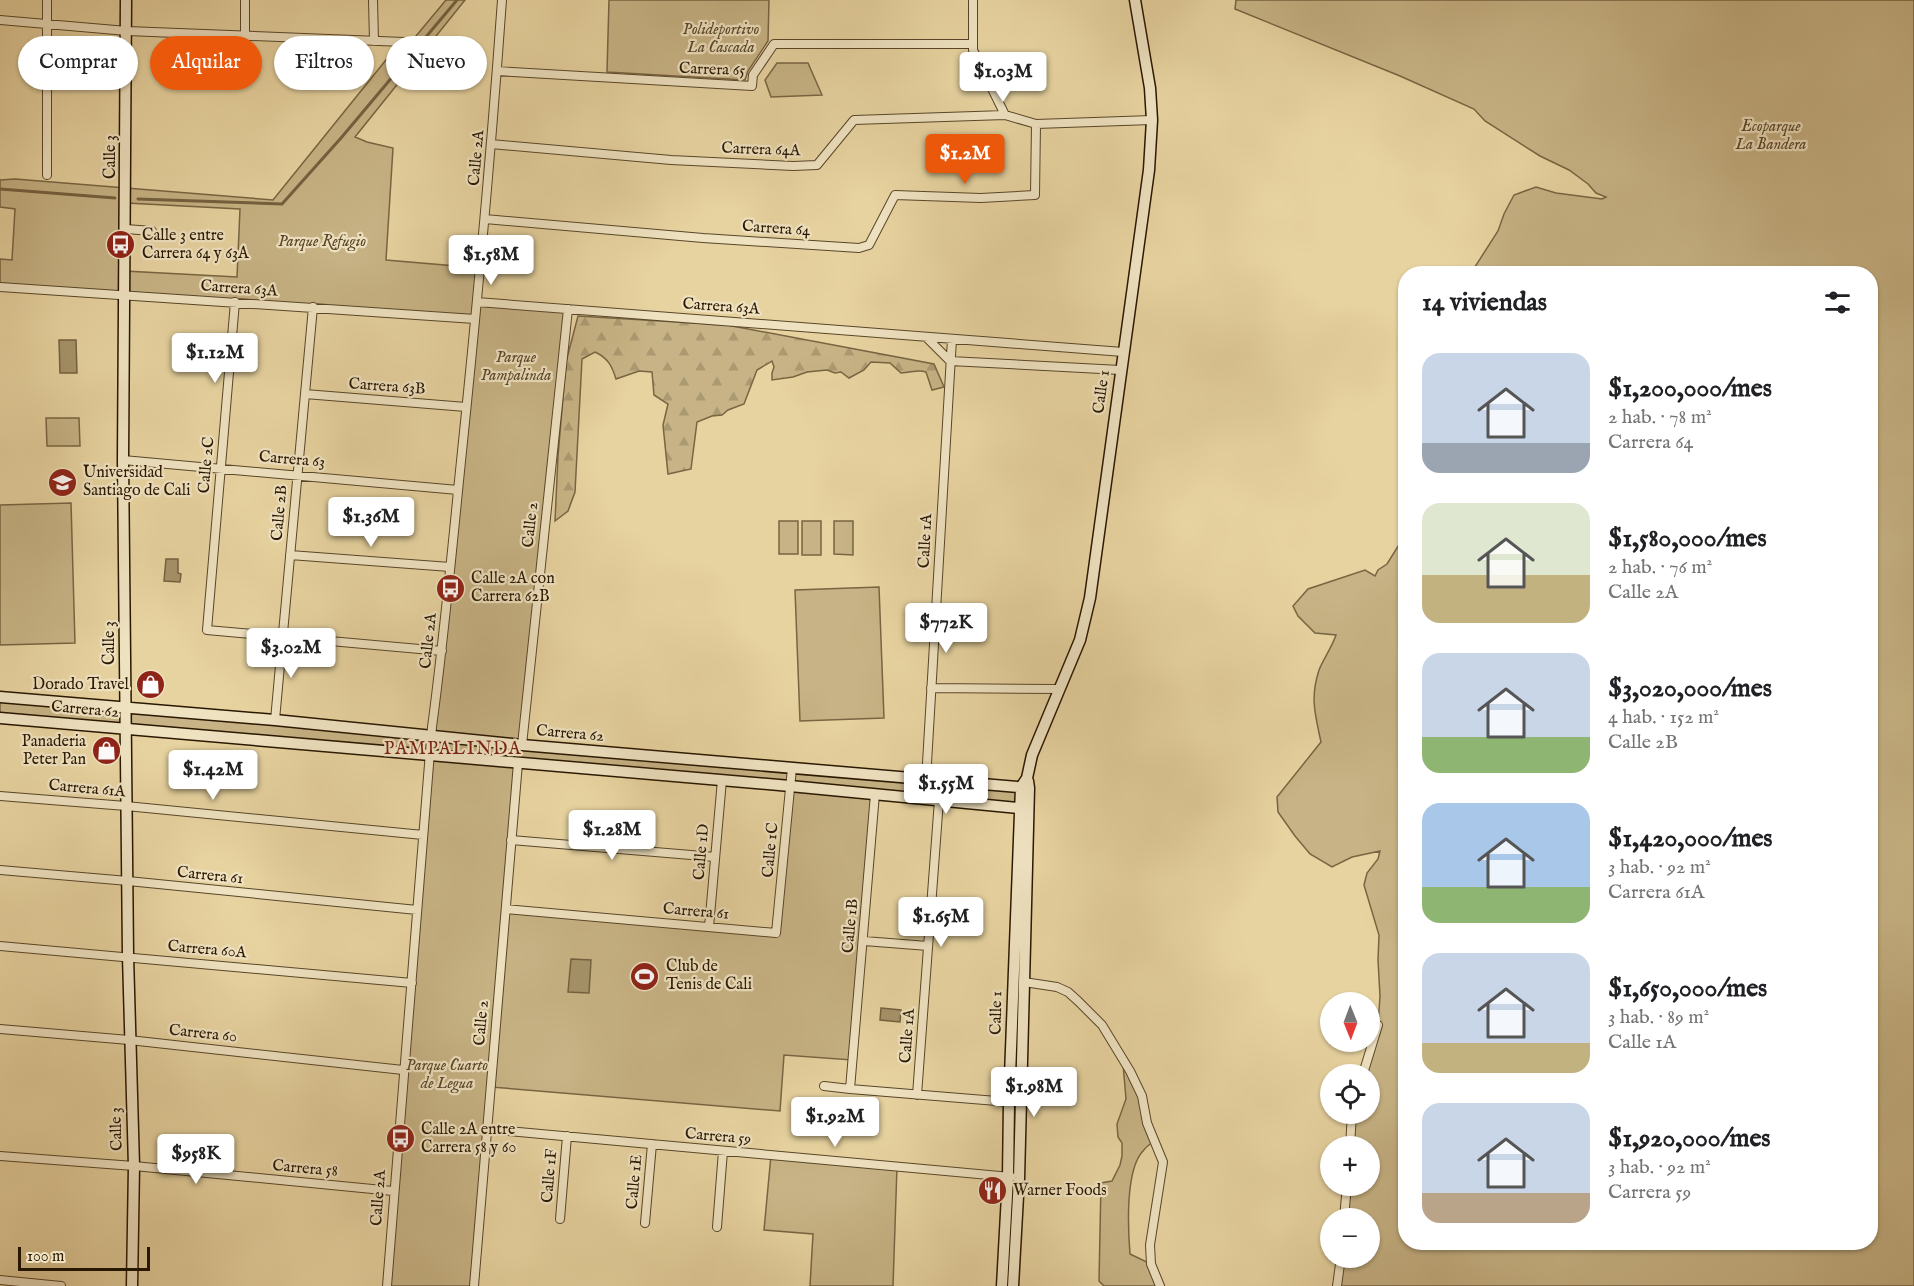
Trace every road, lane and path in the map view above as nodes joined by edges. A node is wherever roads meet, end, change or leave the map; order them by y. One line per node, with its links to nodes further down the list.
1 (47, 0): 9 (street)
2 (126, 0): 10 (street, Calle 3)
3 (245, 0): 11 (street)
4 (373, 0): 13 (street)
5 (502, 0): 17 (street, Calle 2A)
6 (973, 0): 16 (street)
7 (1135, 0): 19 (street, Calle 1)
8 (0, 20): 9 (street)
9 (47, 24): 10 (street); 22 (street)
10 (127, 31): 11 (street); 24 (street, Calle 3)
11 (245, 35): 12 (street)
12 (274, 36)
13 (374, 36)
14 (374, 41): 15 (street)
15 (386, 41)
16 (973, 44): 17 (street, Carrera 65); 18 (street)
17 (497, 71): 21 (street, Calle 2A)
18 (1005, 115): 20 (street, Carrera 64A); 21 (street, Carrera 64A)
19 (1152, 120): 20 (street, Carrera 64A); 35 (street, Calle 1)
20 (1036, 124): 23 (street, Carrera 64)
21 (491, 144): 23 (street, Calle 2A)
22 (46, 175)
23 (485, 219): 29 (street, Calle 2A)
24 (126, 229): 25 (street); 27 (street, Calle 3)
25 (152, 231)
26 (0, 287): 27 (street, Carrera 63A)
27 (125, 295): 28 (street, Carrera 63A); 40 (street, Calle 3)
28 (234, 302): 30 (street, Carrera 63A); 41 (street, Calle 2C)
29 (477, 302): 31 (street, Carrera 63A); 32 (street, Calle 2A)
30 (313, 308): 32 (street, Carrera 63A); 38 (street, Calle 2B)
31 (568, 309): 33 (street, Carrera 63A); 56 (street, Calle 2)
32 (475, 319): 39 (street, Calle 2A)
33 (926, 337): 34 (street, Carrera 63A); 36 (street)
34 (952, 339): 35 (street, Carrera 63A); 36 (street, Calle 1A)
35 (1123, 352): 37 (street, Calle 1)
36 (950, 361): 37 (street); 48 (street, Calle 1A)
37 (1120, 370): 49 (street, Calle 1)
38 (305, 394): 39 (street, Carrera 63B); 42 (street, Calle 2B)
39 (466, 407): 43 (street, Calle 2A)
40 (123, 460): 41 (street, Carrera 63); 51 (street, Calle 3)
41 (221, 468): 42 (street, Carrera 63); 46 (street, Calle 2C)
42 (297, 474): 43 (street, Carrera 63); 44 (street, Calle 2B)
43 (458, 489): 45 (street, Calle 2A)
44 (290, 555): 45 (street); 46 (street, Calle 2B)
45 (450, 567): 47 (street, Calle 2A)
46 (282, 637): 47 (street); 53 (street, Calle 2B)
47 (442, 651): 55 (street, Calle 2A)
48 (931, 688): 49 (street); 63 (street, Calle 1A)
49 (1060, 689): 64 (street, Calle 1)
50 (0, 697): 51 (street, Carrera 62)
51 (125, 707): 53 (street, Carrera 62); 54 (street, Calle 3)
52 (0, 718): 54 (street, Carrera 62)
53 (275, 720): 55 (street, Carrera 62)
54 (125, 729): 58 (street, Carrera 62); 69 (street, Calle 3)
55 (432, 736): 56 (street, Carrera 62); 58 (street, Calle 2A)
56 (522, 745): 57 (street, Carrera 62)
57 (626, 754): 60 (street, Carrera 62); 61 (street)
58 (430, 755): 59 (street, Carrera 62); 71 (street, Calle 2A)
59 (518, 763): 61 (street, Carrera 62); 72 (street, Calle 2)
60 (792, 768): 63 (street, Carrera 62); 65 (street, Calle 1C)
61 (624, 772): 62 (street, Carrera 62)
62 (722, 780): 65 (street, Carrera 62); 73 (street, Calle 1D)
63 (926, 780): 64 (street, Carrera 62)
64 (1026, 785): 70 (street, Calle 1)
65 (790, 786): 66 (street, Carrera 62); 79 (street, Calle 1C)
66 (875, 794): 68 (street, Carrera 62); 80 (street, Calle 1B)
67 (0, 795): 69 (street, Carrera 61A)
68 (939, 800): 70 (street, Carrera 62); 82 (street, Calle 1A)
69 (126, 806): 71 (street, Carrera 61A); 75 (street, Calle 3)
70 (1024, 808): 84 (street, Calle 1); 92 (street, Calle 1)
71 (423, 835): 77 (street, Calle 2A)
72 (512, 840): 73 (street); 76 (street, Calle 2)
73 (716, 857): 78 (street, Calle 1D)
74 (0, 870): 75 (street, Carrera 61)
75 (128, 881): 77 (street, Carrera 61); 83 (street, Calle 3)
76 (506, 909): 78 (street, Carrera 61); 93 (street, Calle 2)
77 (417, 910): 85 (street, Calle 2A)
78 (710, 927): 79 (street, Carrera 61)
79 (776, 933)
80 (864, 941): 82 (street); 90 (street, Calle 1B)
81 (0, 946): 83 (street, Carrera 60A)
82 (928, 946): 91 (street, Calle 1A)
83 (128, 956): 85 (street, Carrera 60A); 87 (street, Calle 3)
84 (1024, 982): 99 (street, Calle 1); 112 (street)
85 (412, 983): 88 (street, Calle 2A)
86 (0, 1029): 87 (street, Carrera 60)
87 (129, 1040): 88 (street, Carrera 60); 98 (street, Calle 3)
88 (403, 1070): 100 (street, Calle 2A)
89 (824, 1086): 90 (street)
90 (850, 1089): 91 (street)
91 (917, 1095): 92 (street)
92 (1009, 1102): 99 (street, Calle 1)
93 (487, 1129): 94 (street, Carrera 59); 109 (street, Calle 2)
94 (567, 1136): 95 (street, Carrera 59); 101 (street, Calle 1F)
95 (652, 1144): 96 (street, Carrera 59); 102 (street, Calle 1E)
96 (723, 1150): 99 (street, Carrera 59); 103 (street)
97 (0, 1156): 98 (street, Carrera 58)
98 (134, 1166): 100 (street, Carrera 58); 107 (street, Calle 3)
99 (1014, 1177): 110 (street, Calle 1); 111 (street, Calle 1)
100 (393, 1191): 108 (street, Calle 2A)
101 (560, 1219)
102 (645, 1223)
103 (717, 1227)
104 (1339, 1268): 113 (street)
105 (0, 1280): 106 (street)
106 (60, 1286)
107 (132, 1286)
108 (387, 1286)
109 (474, 1286)
110 (1002, 1286)
111 (1013, 1286)
112 (1160, 1286)
113 (1337, 1286)

